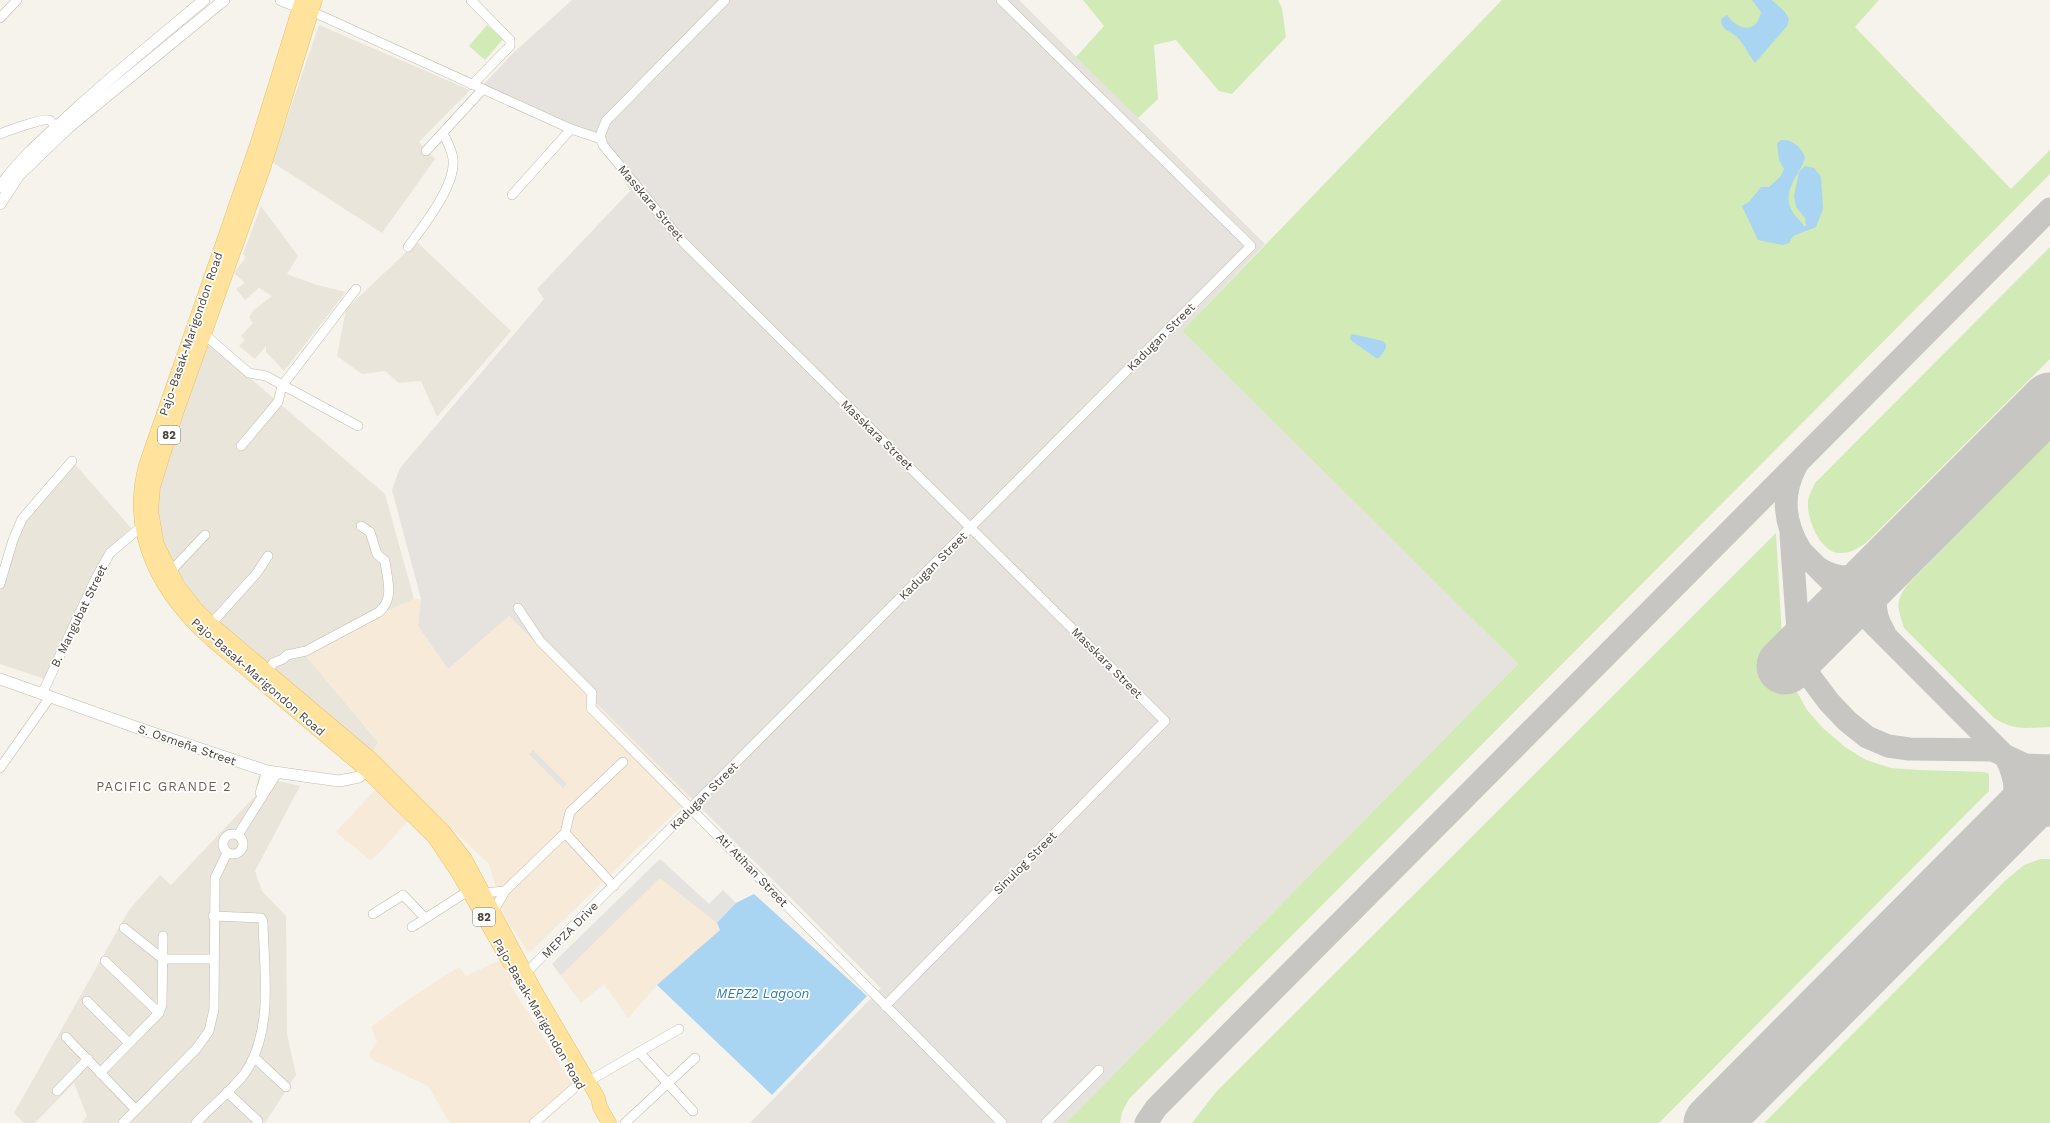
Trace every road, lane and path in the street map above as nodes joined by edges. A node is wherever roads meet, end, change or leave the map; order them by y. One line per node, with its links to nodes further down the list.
1 (17, 0): 9 (street)
2 (204, 0): 10 (street)
3 (224, 0): 11 (street)
4 (281, 0): 8 (street)
5 (471, 0): 12 (street)
6 (725, 0): 18 (street)
7 (1001, 0): 33 (street, Kadugan Street)
8 (308, 5): 12 (street); 25 (main road, Pajo-Basak-Marigondon Road / 82)
9 (0, 18)
10 (139, 54): 11 (street); 14 (street)
11 (148, 65): 22 (street)
12 (472, 85): 13 (street)
13 (483, 89): 15 (street); 16 (street)
14 (56, 126): 17 (street); 20 (street)
15 (571, 129): 18 (street); 21 (street)
16 (443, 133): 19 (street); 23 (street)
17 (0, 134)
18 (601, 139): 33 (street, Masskara Street)
19 (426, 151)
20 (0, 187)
21 (512, 195)
22 (0, 204)
23 (408, 247)
24 (356, 290): 27 (street)
25 (205, 311): 26 (main road, Pajo-Basak-Marigondon Road / 82); 32 (main road, Pajo-Basak-Marigondon Road / 82)
26 (204, 334): 27 (street); 36 (main road, Pajo-Basak-Marigondon Road / 82)
27 (282, 386): 28 (street); 29 (street)
28 (358, 426)
29 (241, 446)
30 (72, 461): 37 (street)
31 (361, 526): 40 (street)
32 (141, 527): 42 (street, B. Mangubat Street); 45 (main road, Pajo-Basak-Marigondon Road / 82)
33 (971, 528): 43 (street, Masskara Street); 49 (street, Kadugan Street)
34 (205, 535): 36 (street)
35 (268, 556): 39 (street)
36 (170, 572): 39 (main road, Pajo-Basak-Marigondon Road / 82)
37 (0, 584)
38 (518, 608): 49 (street, Ati Atihan Street)
39 (211, 624): 40 (main road, Pajo-Basak-Marigondon Road / 82)
40 (268, 672): 45 (main road, Pajo-Basak-Marigondon Road / 82)
41 (0, 679): 42 (street, S. Osmeña Street)
42 (46, 696): 46 (street, B. Mangubat Street); 47 (street, S. Osmeña Street)
43 (1165, 721): 69 (street, Sinulog Street)
44 (623, 762): 50 (street)
45 (370, 766): 47 (street, S. Osmeña Street); 48 (main road, Pajo-Basak-Marigondon Road / 82)
46 (0, 768)
47 (272, 772): 51 (street)
48 (387, 782): 54 (main road, Pajo-Basak-Marigondon Road / 82); 56 (main road, Pajo-Basak-Marigondon Road / 82)
49 (692, 808): 53 (street, Kadugan Street); 69 (street, Ati Atihan Street)
50 (565, 833): 53 (street); 55 (street)
51 (238, 835): 52 (street); 52 (street)
52 (227, 853): 59 (street)
53 (614, 886): 67 (street, MEPZA Drive)
54 (468, 891): 60 (street); 80 (main road, Pajo-Basak-Marigondon Road / 82)
55 (505, 891): 56 (street); 57 (street)
56 (482, 893): 57 (main road, Pajo-Basak-Marigondon Road / 82)
57 (493, 912): 67 (main road, Pajo-Basak-Marigondon Road / 82)
58 (374, 914): 60 (street)
59 (213, 916): 65 (street); 75 (street)
60 (425, 918): 61 (street)
61 (412, 927)
62 (124, 928): 64 (street)
63 (163, 936): 64 (street)
64 (162, 959): 65 (street); 70 (street)
65 (214, 959): 85 (street)
66 (105, 961): 70 (street)
67 (526, 973): 80 (main road, Pajo-Basak-Marigondon Road / 82)
68 (87, 1000): 73 (street)
69 (885, 1006): 93 (street, Ati Atihan Street)
70 (158, 1013): 73 (street)
71 (679, 1029): 74 (street)
72 (66, 1037): 77 (street)
73 (129, 1043): 79 (street)
74 (639, 1052): 80 (street); 81 (street)
75 (254, 1057): 82 (street); 84 (street)
76 (695, 1058): 81 (street)
77 (88, 1059): 79 (street); 83 (street)
78 (1099, 1070): 94 (street)
79 (100, 1072): 85 (street)
80 (584, 1083): 90 (street); 91 (main road, Pajo-Basak-Marigondon Road / 82)
81 (668, 1083): 86 (street); 92 (street)
82 (286, 1087)
83 (57, 1091)
84 (227, 1092): 87 (street); 88 (street)
85 (135, 1109): 89 (street)
86 (693, 1110)
87 (258, 1121)
88 (198, 1122)
89 (123, 1123)
90 (534, 1123)
91 (609, 1123)
92 (625, 1123)
93 (1002, 1123)
94 (1046, 1123)

